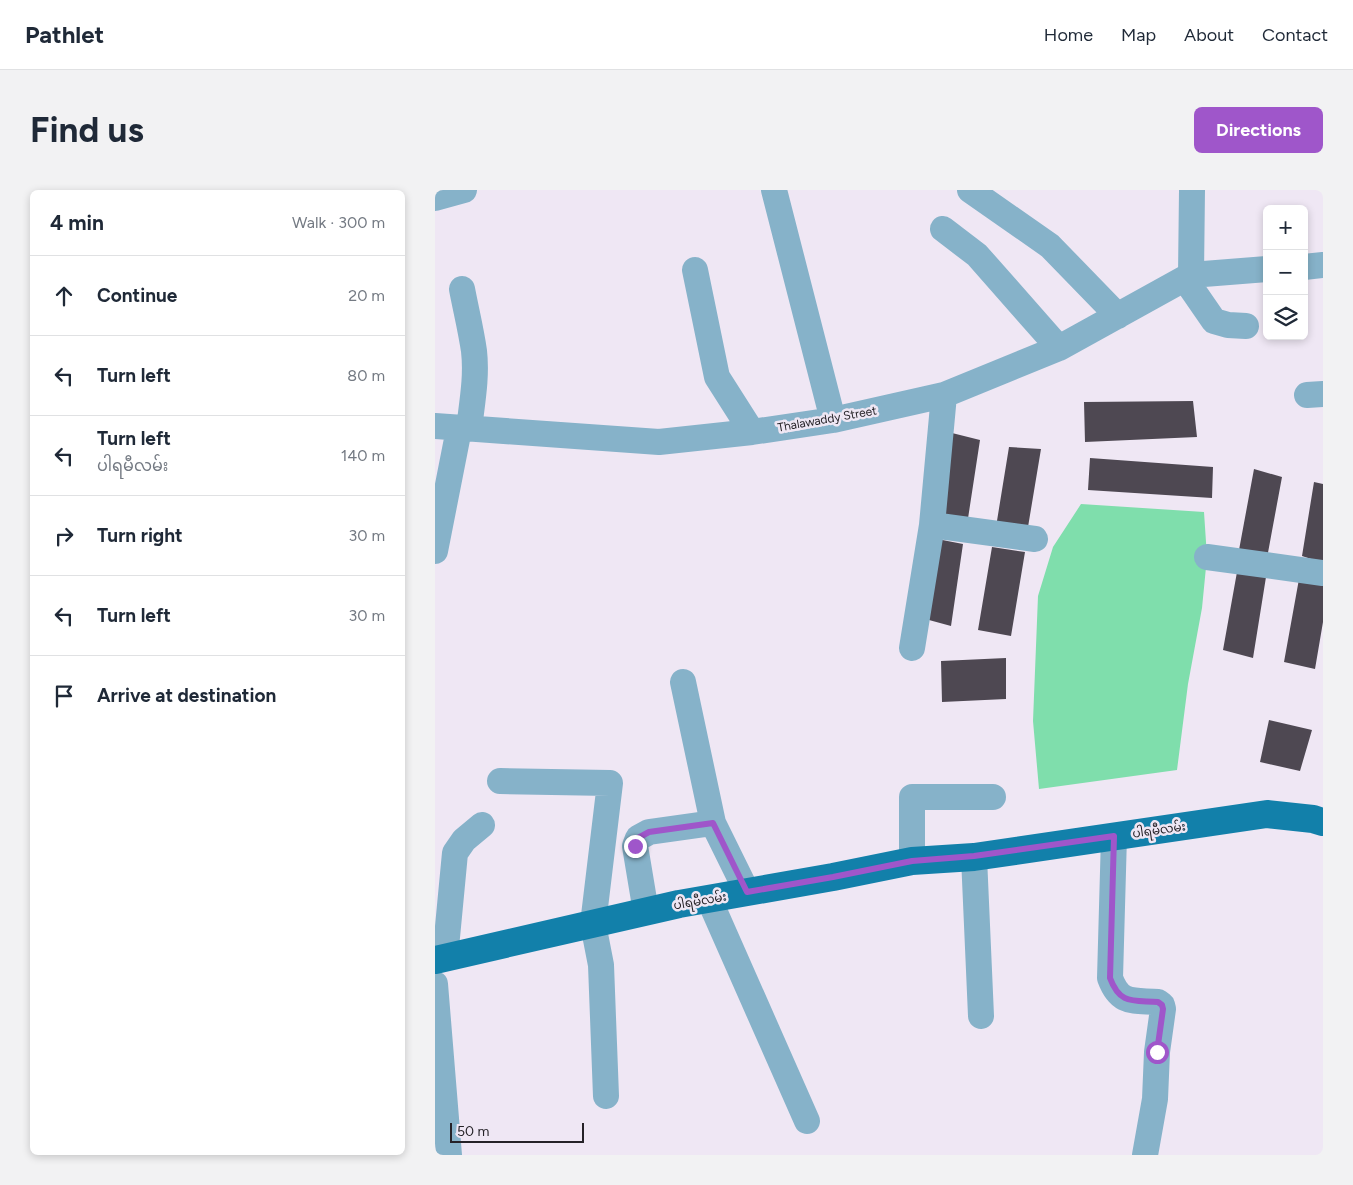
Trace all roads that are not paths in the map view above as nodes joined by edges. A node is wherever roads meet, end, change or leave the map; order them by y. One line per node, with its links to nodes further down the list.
1 (465, 190): 5 (street)
2 (774, 190): 17 (street)
3 (970, 190): 13 (street)
4 (1192, 190): 11 (street)
5 (435, 198)
6 (943, 229): 15 (street)
7 (1323, 265): 8 (street)
8 (1308, 267)
9 (1263, 269): 11 (street)
10 (695, 270): 19 (street)
11 (1188, 277): 13 (street, Thalawaddy Street); 14 (street)
12 (462, 289): 18 (street)
13 (1117, 316): 15 (street, Thalawaddy Street)
14 (1246, 326)
15 (1059, 348): 16 (street, Thalawaddy Street)
16 (943, 395): 17 (street, Thalawaddy Street); 20 (street)
17 (833, 420): 19 (street, Thalawaddy Street)
18 (454, 428): 19 (street, Thalawaddy Street); 22 (street)
19 (752, 432)
20 (931, 525): 21 (street); 25 (street)
21 (1035, 539)
22 (435, 551)
23 (1207, 556): 24 (street)
24 (1323, 573)
25 (912, 648)
26 (683, 682): 30 (street)
27 (500, 781): 38 (street)
28 (993, 797): 34 (street)
29 (1323, 822): 32 (main road, ပါရမီလမ်း)
30 (713, 823): 35 (street); 37 (street)
31 (482, 826): 39 (street)
32 (1114, 836): 33 (main road, ပါရမီလမ်း); 45 (street)
33 (974, 856): 34 (main road, ပါရမီလမ်း); 41 (street)
34 (912, 861): 35 (main road, ပါရမီလမ်း)
35 (747, 892): 36 (main road, ပါရမီလမ်း)
36 (709, 899): 37 (main road, ပါရမီလမ်း); 43 (street)
37 (646, 912): 38 (main road, ပါရမီလမ်း)
38 (593, 924): 39 (main road, ပါရမီလမ်း); 42 (street)
39 (440, 959)
40 (435, 984): 44 (street)
41 (981, 1016)
42 (606, 1096)
43 (807, 1121)
44 (449, 1155)
45 (1145, 1155)

